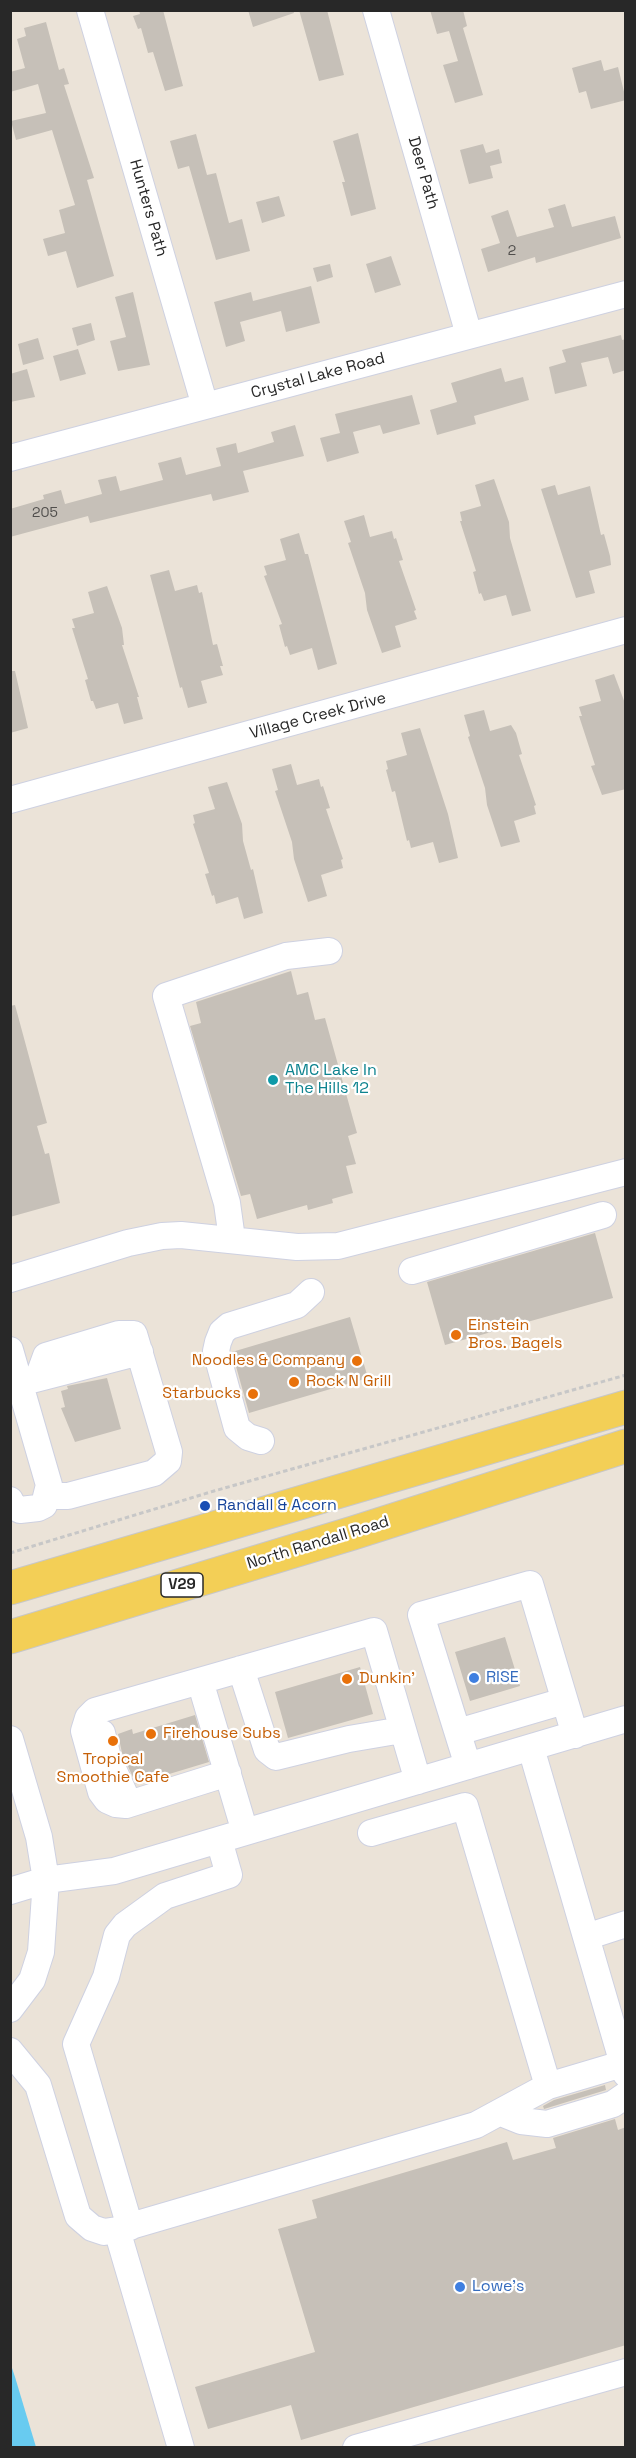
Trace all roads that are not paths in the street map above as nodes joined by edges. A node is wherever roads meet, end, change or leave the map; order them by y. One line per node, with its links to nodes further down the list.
1 (90, 10): 5 (street, Hunters Path)
2 (376, 10): 4 (street, Deer Path)
3 (626, 294): 4 (street, Crystal Lake Road)
4 (470, 335): 5 (street, Crystal Lake Road)
5 (205, 406): 6 (street, Crystal Lake Road)
6 (10, 458)
7 (626, 630): 8 (street, Village Creek Drive)
8 (10, 800)
9 (329, 951): 12 (street)
10 (626, 1172): 12 (street)
11 (603, 1215): 13 (street)
12 (232, 1239): 14 (street)
13 (412, 1271)
14 (10, 1279)
15 (311, 1292): 19 (street)
16 (10, 1350): 17 (street)
17 (23, 1382): 21 (street); 21 (street)
18 (626, 1407): 23 (main road)
19 (261, 1442)
20 (626, 1446): 25 (main road, North Randall Road / V29)
21 (48, 1496): 22 (street)
22 (10, 1500)
23 (10, 1588)
24 (357, 1636): 26 (street); 30 (street); 33 (street)
25 (10, 1637)
26 (242, 1669): 27 (street); 33 (street)
27 (200, 1681): 37 (street); 37 (street)
28 (564, 1701): 31 (street); 31 (street); 32 (street)
29 (626, 1719): 32 (street)
30 (402, 1730): 33 (street); 38 (street)
31 (458, 1732): 36 (street)
32 (574, 1735): 35 (street)
33 (355, 1738)
34 (10, 1739): 42 (street)
35 (531, 1748): 36 (street); 45 (street)
36 (468, 1766): 38 (street)
37 (228, 1773): 39 (street)
38 (418, 1781): 39 (street)
39 (245, 1832): 41 (street)
40 (371, 1833): 49 (street)
41 (219, 1840): 42 (street); 52 (street)
42 (46, 1880): 43 (street); 46 (street)
43 (10, 1891)
44 (626, 1924): 45 (street)
45 (586, 1936): 48 (street)
46 (10, 2009)
47 (10, 2051): 52 (street)
48 (624, 2069): 49 (street)
49 (548, 2086): 51 (street)
50 (626, 2095): 51 (street)
51 (501, 2113): 52 (street)
52 (123, 2228): 54 (street)
53 (626, 2372): 55 (street)
54 (181, 2448)
55 (356, 2448)

